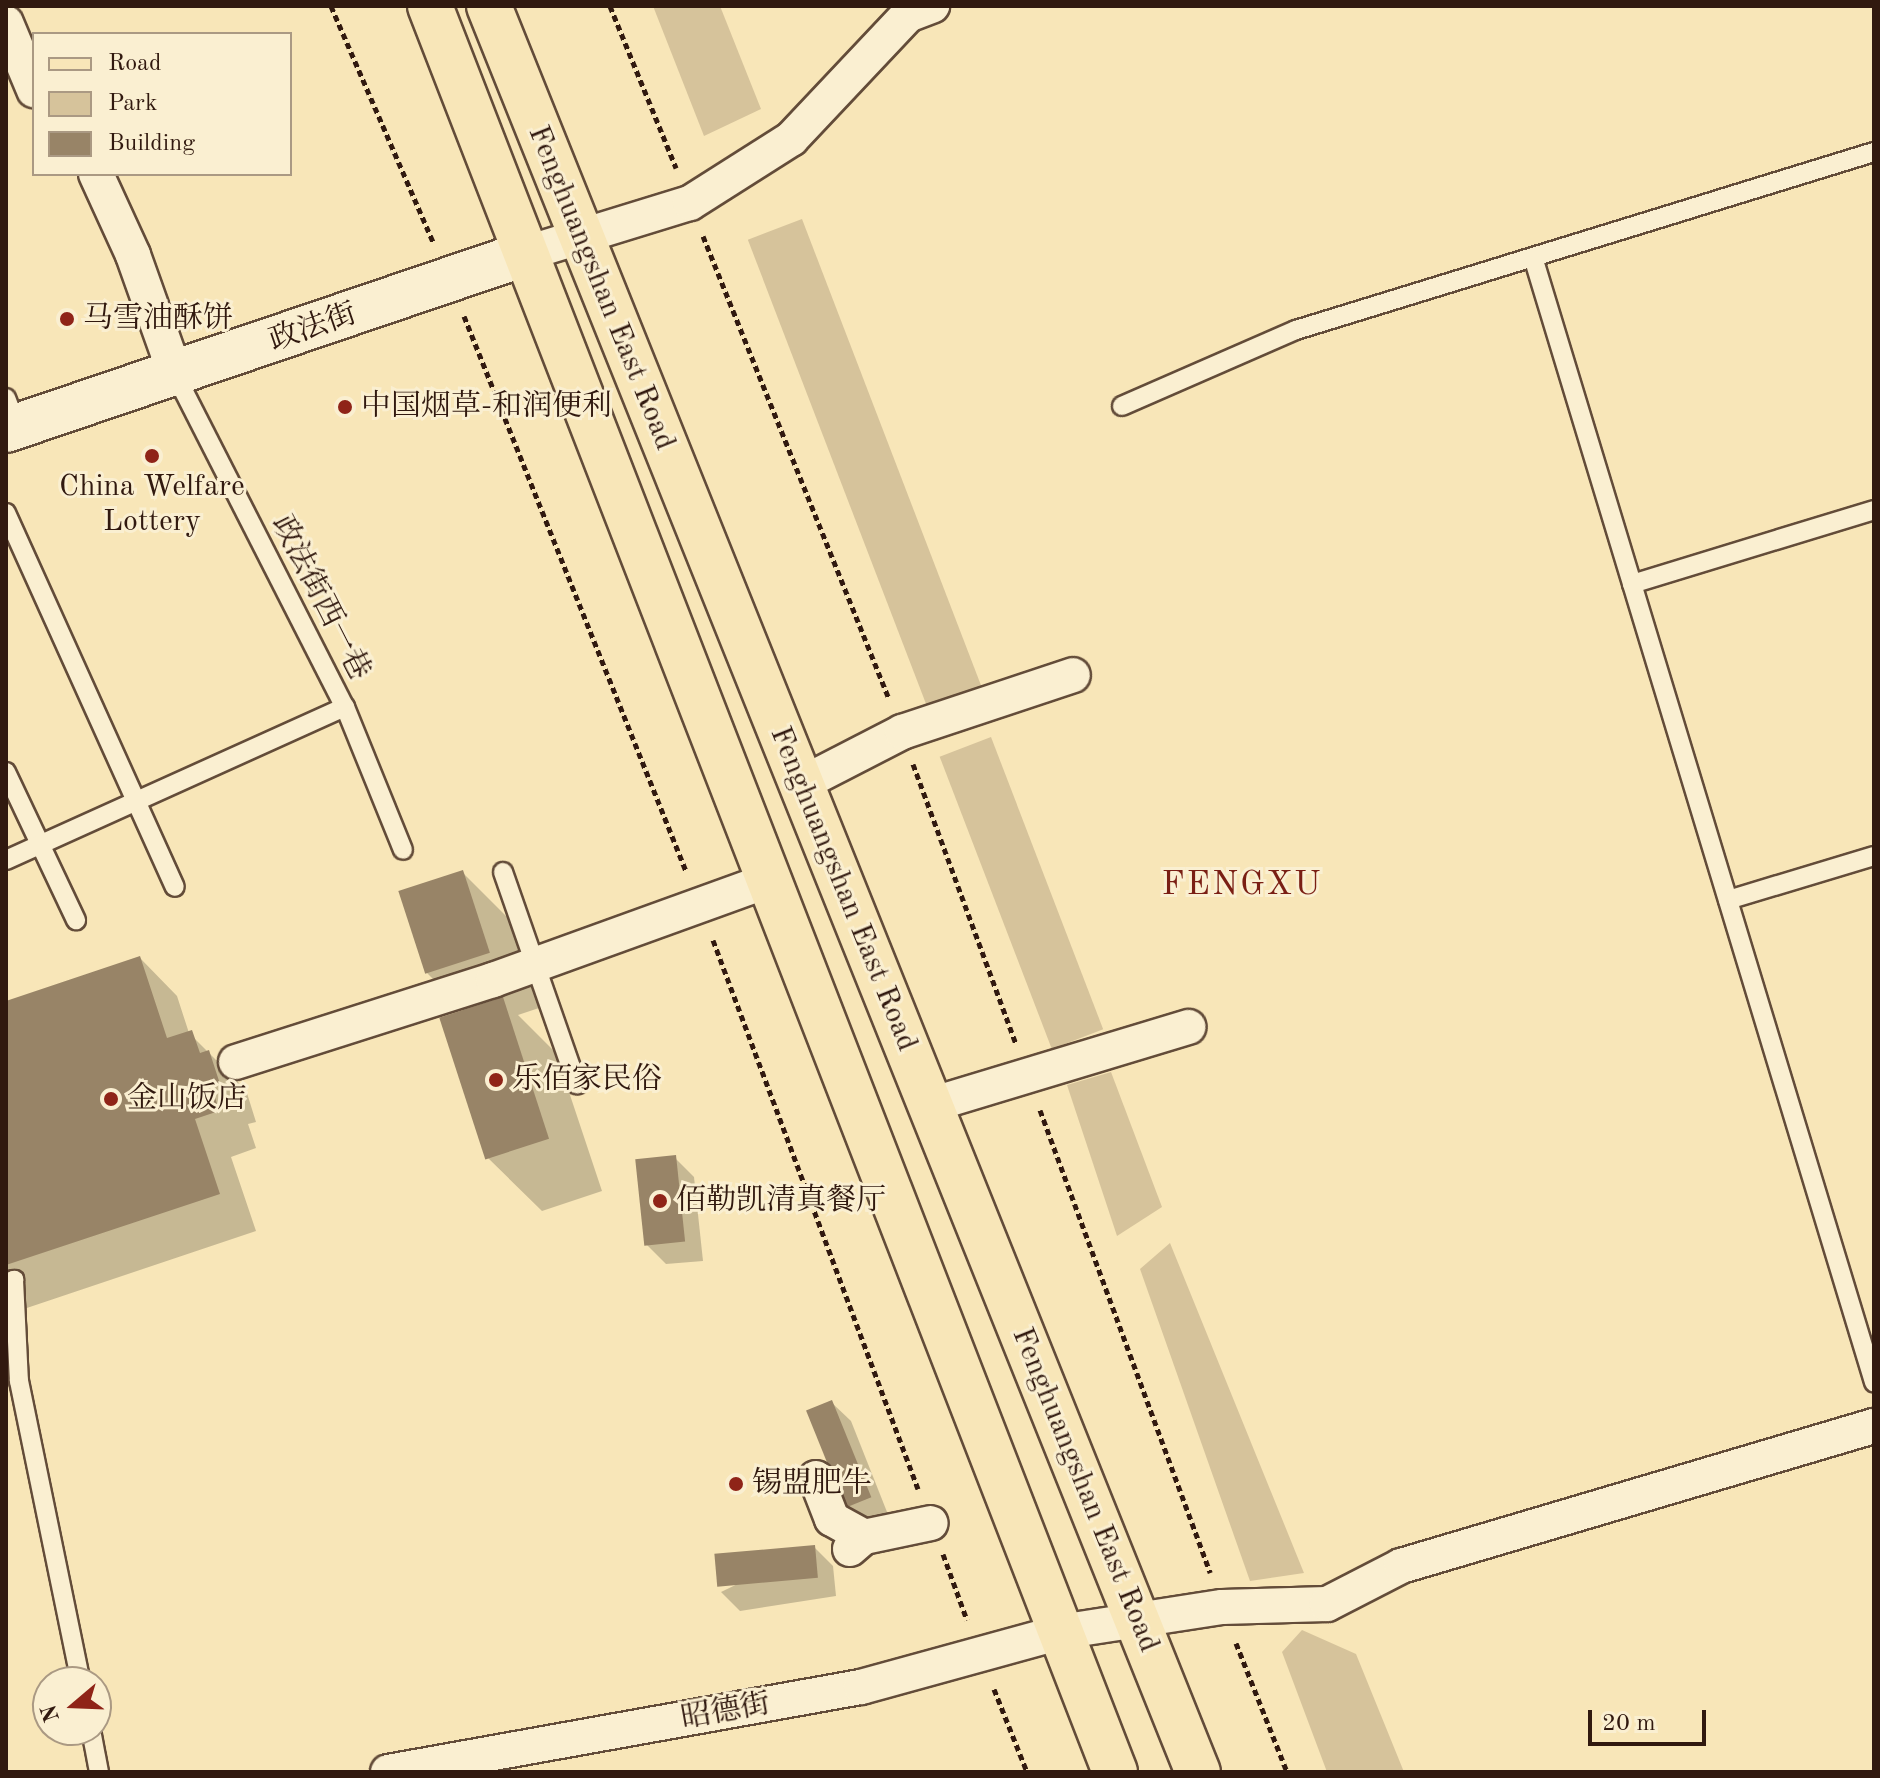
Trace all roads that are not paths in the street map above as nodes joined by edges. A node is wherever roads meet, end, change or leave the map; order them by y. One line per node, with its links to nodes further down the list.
1 (430, 6): 9 (main road, Fenghuangshan East Road)
2 (489, 6): 8 (main road, Fenghuangshan East Road)
3 (932, 6): 8 (street)
4 (6, 23): 5 (street)
5 (32, 85)
6 (1874, 152): 10 (lane)
7 (97, 176): 11 (street)
8 (583, 240): 9 (street); 20 (main road, Fenghuangshan East Road)
9 (527, 253): 11 (street, 政法街); 27 (main road, Fenghuangshan East Road)
10 (1533, 257): 12 (lane); 16 (lane)
11 (176, 376): 13 (street, 政法街); 18 (lane, 政法街西一巷)
12 (1122, 406)
13 (10, 418)
14 (1874, 510): 16 (lane)
15 (6, 513): 21 (lane)
16 (1632, 584): 29 (lane)
17 (1073, 675): 20 (street)
18 (345, 707): 21 (lane); 23 (lane, 政法街西一巷)
19 (6, 772): 22 (lane)
20 (801, 784): 35 (main road, Fenghuangshan East Road)
21 (138, 801): 22 (lane); 28 (lane)
22 (39, 845): 25 (lane); 30 (lane)
23 (403, 850)
24 (1874, 856): 29 (lane)
25 (6, 860)
26 (503, 872): 31 (lane)
27 (769, 880): 31 (street); 42 (main road, Fenghuangshan East Road)
28 (175, 887)
29 (1728, 900): 37 (lane)
30 (76, 920)
31 (535, 965): 33 (street); 34 (lane)
32 (1189, 1027): 35 (street)
33 (236, 1062)
34 (577, 1085)
35 (930, 1105): 41 (main road, Fenghuangshan East Road)
36 (6, 1283): 43 (lane)
37 (1874, 1382)
38 (1874, 1426): 41 (street, 昭德街)
39 (816, 1478): 40 (street)
40 (931, 1523)
41 (1136, 1619): 42 (street, 昭德街); 48 (main road, Fenghuangshan East Road)
42 (1060, 1632): 46 (street, 昭德街); 47 (main road, Fenghuangshan East Road)
43 (78, 1666)
44 (94, 1746): 45 (lane)
45 (99, 1772)
46 (388, 1772)
47 (1115, 1772)
48 (1198, 1772)

